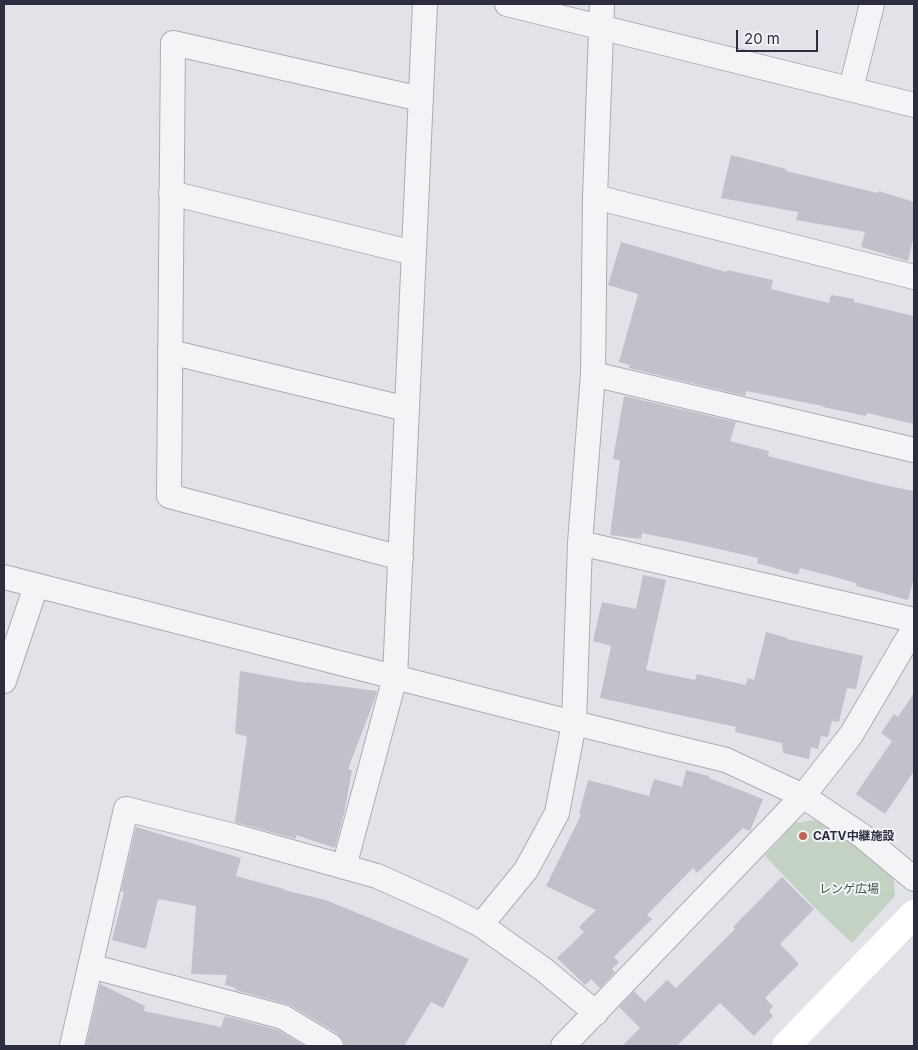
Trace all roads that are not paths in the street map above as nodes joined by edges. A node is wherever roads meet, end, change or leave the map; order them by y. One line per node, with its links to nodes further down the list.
1 (425, 4): 6 (street)
2 (507, 4): 4 (street)
3 (872, 4): 5 (street)
4 (602, 15): 5 (street); 9 (street)
5 (851, 89): 7 (street)
6 (421, 98): 8 (street); 10 (street)
7 (914, 104)
8 (171, 193): 10 (street); 12 (street)
9 (595, 197): 11 (street); 13 (street)
10 (414, 254): 14 (street)
11 (914, 276)
12 (170, 352): 14 (street); 17 (street)
13 (593, 374): 15 (street); 16 (street)
14 (407, 409): 17 (street)
15 (914, 450)
16 (580, 543): 20 (street); 24 (street)
17 (401, 558): 22 (street)
18 (4, 577): 19 (street)
19 (36, 586): 22 (street); 23 (street)
20 (914, 620)
21 (914, 628): 25 (street)
22 (395, 677): 24 (street); 26 (street)
23 (4, 680)
24 (574, 723): 25 (street); 29 (street)
25 (803, 796): 27 (street); 31 (street)
26 (344, 867): 29 (street); 30 (street)
27 (914, 878)
28 (914, 914): 35 (street)
29 (481, 924): 31 (street)
30 (90, 966): 32 (street); 33 (street)
31 (596, 1013): 34 (street)
32 (72, 1046)
33 (331, 1046)
34 (563, 1046)
35 (786, 1046)

